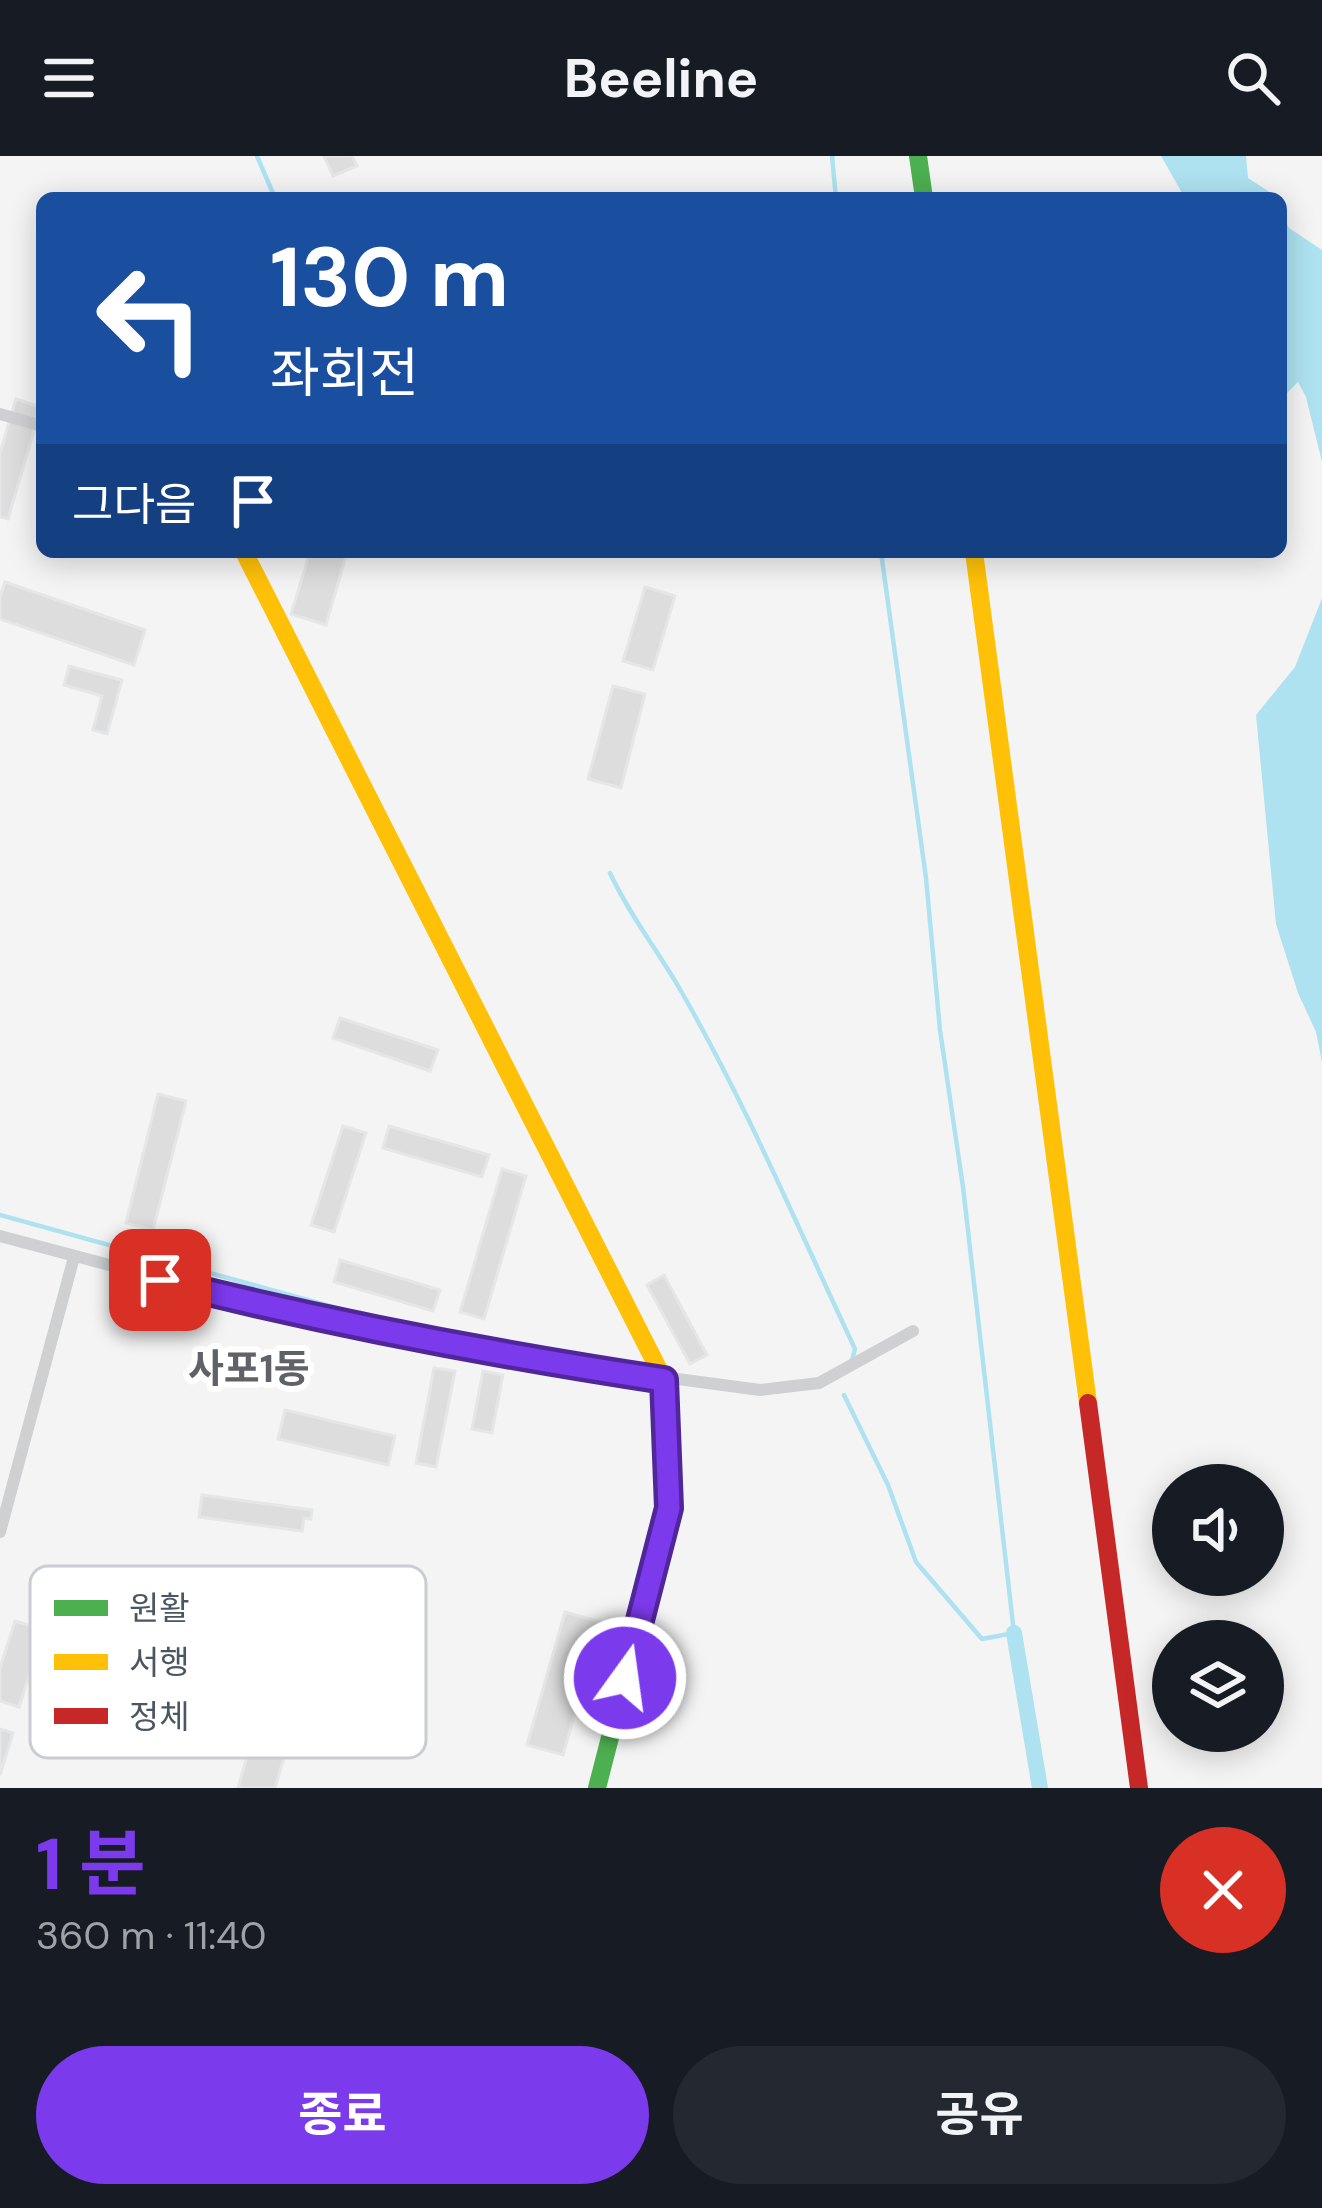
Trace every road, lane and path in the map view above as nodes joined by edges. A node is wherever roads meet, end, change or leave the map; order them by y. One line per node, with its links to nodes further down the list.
1 (918, 156): 2 (street)
2 (923, 192)
3 (0, 414): 4 (street)
4 (36, 424)
5 (247, 558): 10 (street)
6 (975, 558): 13 (street)
7 (0, 1236): 8 (street)
8 (74, 1257): 10 (street); 11 (street)
9 (913, 1331): 10 (street)
10 (664, 1380): 12 (street)
11 (0, 1532)
12 (597, 1788)
13 (1138, 1788)

